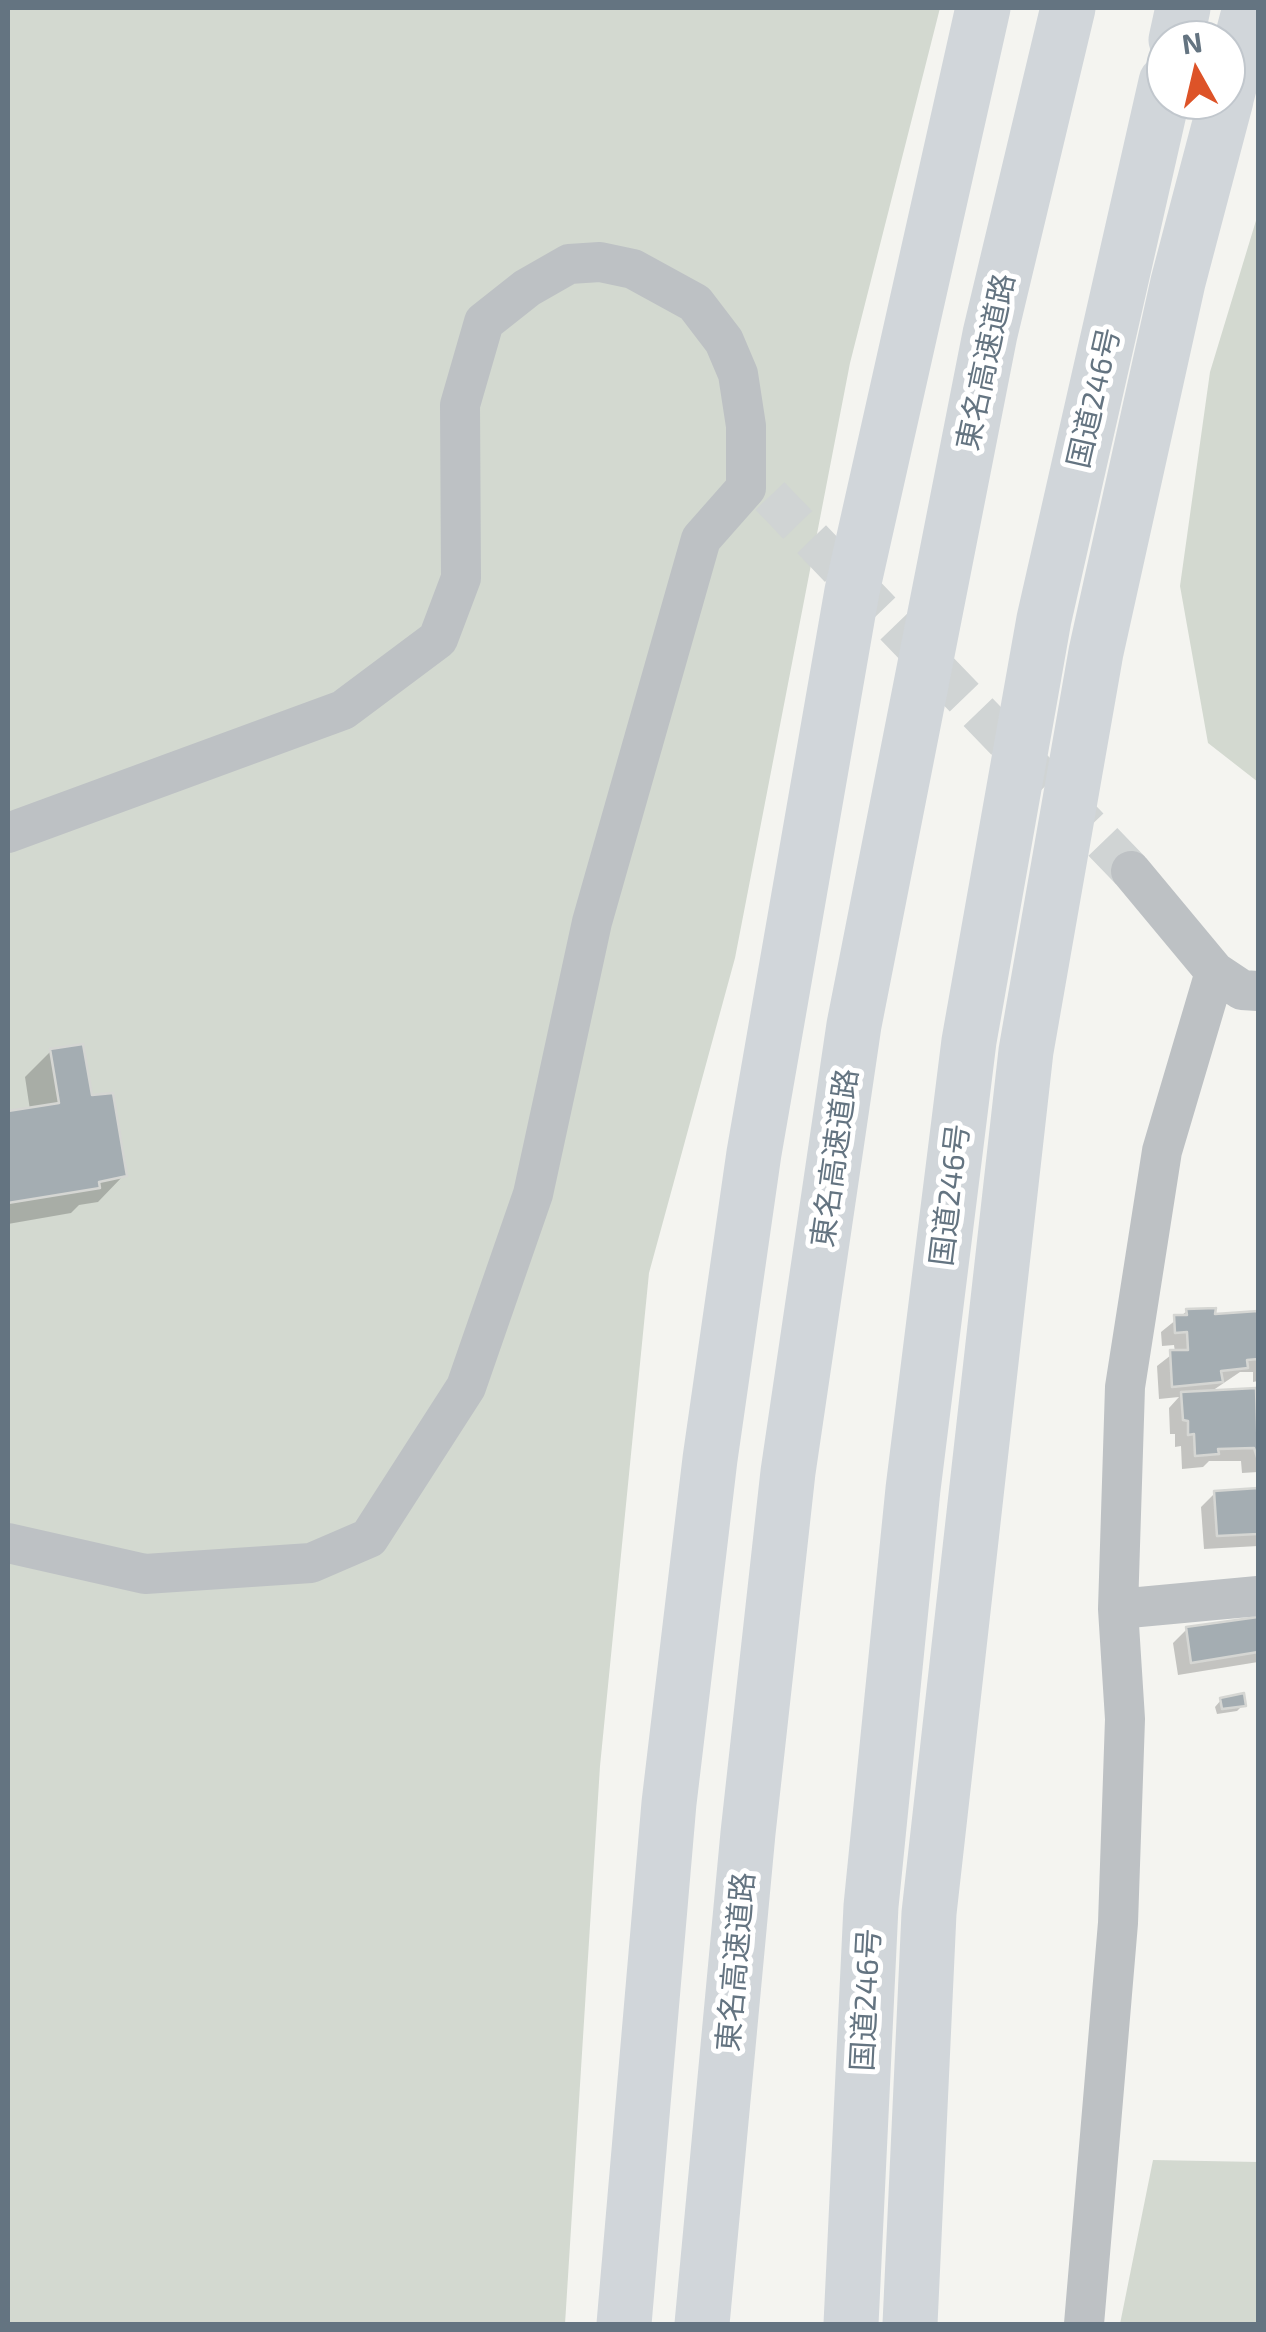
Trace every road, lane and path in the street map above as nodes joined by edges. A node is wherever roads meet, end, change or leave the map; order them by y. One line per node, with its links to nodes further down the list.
1 (983, 8): 12 (highway)
2 (1068, 8): 13 (highway, 東名高速道路)
3 (1157, 120): 14 (highway, 国道246号)
4 (1221, 120): 15 (highway, 国道246号)
5 (8, 833): 9 (street)
6 (1131, 871): 7 (street)
7 (1216, 972): 8 (street); 11 (street)
8 (1258, 991)
9 (8, 1542)
10 (1258, 1596): 11 (street)
11 (1118, 1609): 16 (street)
12 (624, 2324)
13 (702, 2324)
14 (851, 2324)
15 (910, 2324)
16 (1084, 2324)

